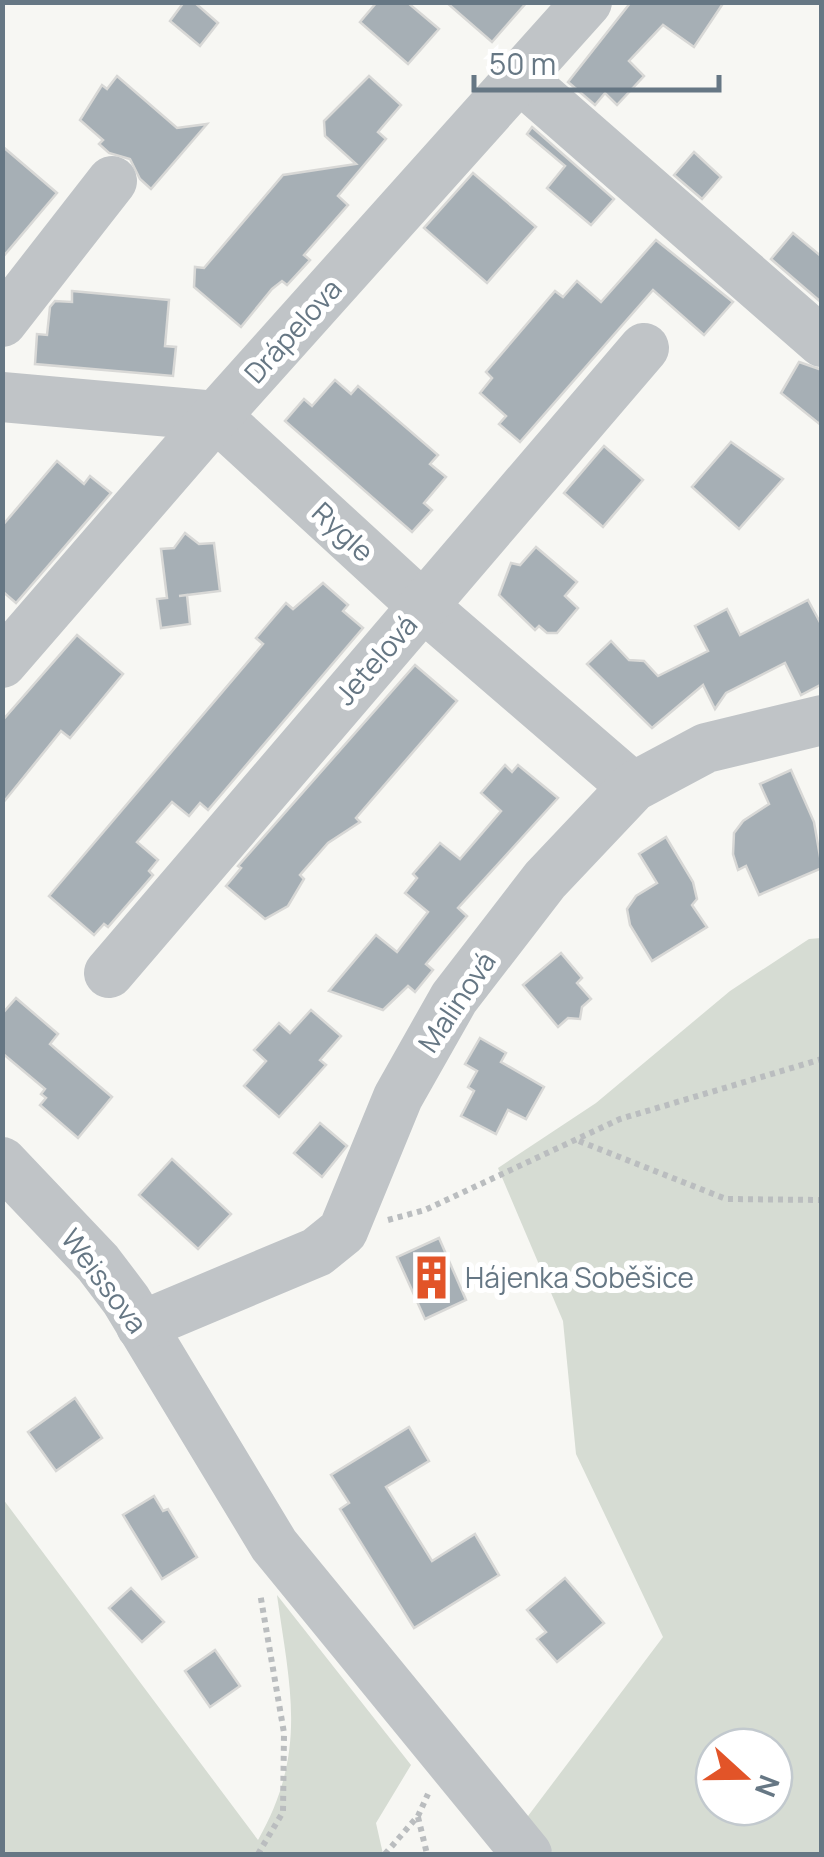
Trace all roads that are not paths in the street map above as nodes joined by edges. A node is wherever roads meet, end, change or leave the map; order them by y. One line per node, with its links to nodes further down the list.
1 (587, 2): 2 (street, Drápelova)
2 (521, 79): 5 (street); 8 (street, Drápelova)
3 (112, 181): 4 (street)
4 (2, 322)
5 (822, 342)
6 (644, 348): 9 (street, Jetelová)
7 (2, 398): 8 (street)
8 (216, 416): 9 (street, Rygle); 10 (street, Drápelova)
9 (423, 606): 12 (street, Rygle); 13 (street, Jetelová)
10 (2, 663)
11 (822, 720): 12 (street, Malinová)
12 (633, 787): 15 (street, Malinová)
13 (109, 973)
14 (2, 1162): 15 (street, Weissova)
15 (141, 1326): 16 (street, Weissova)
16 (526, 1854)

